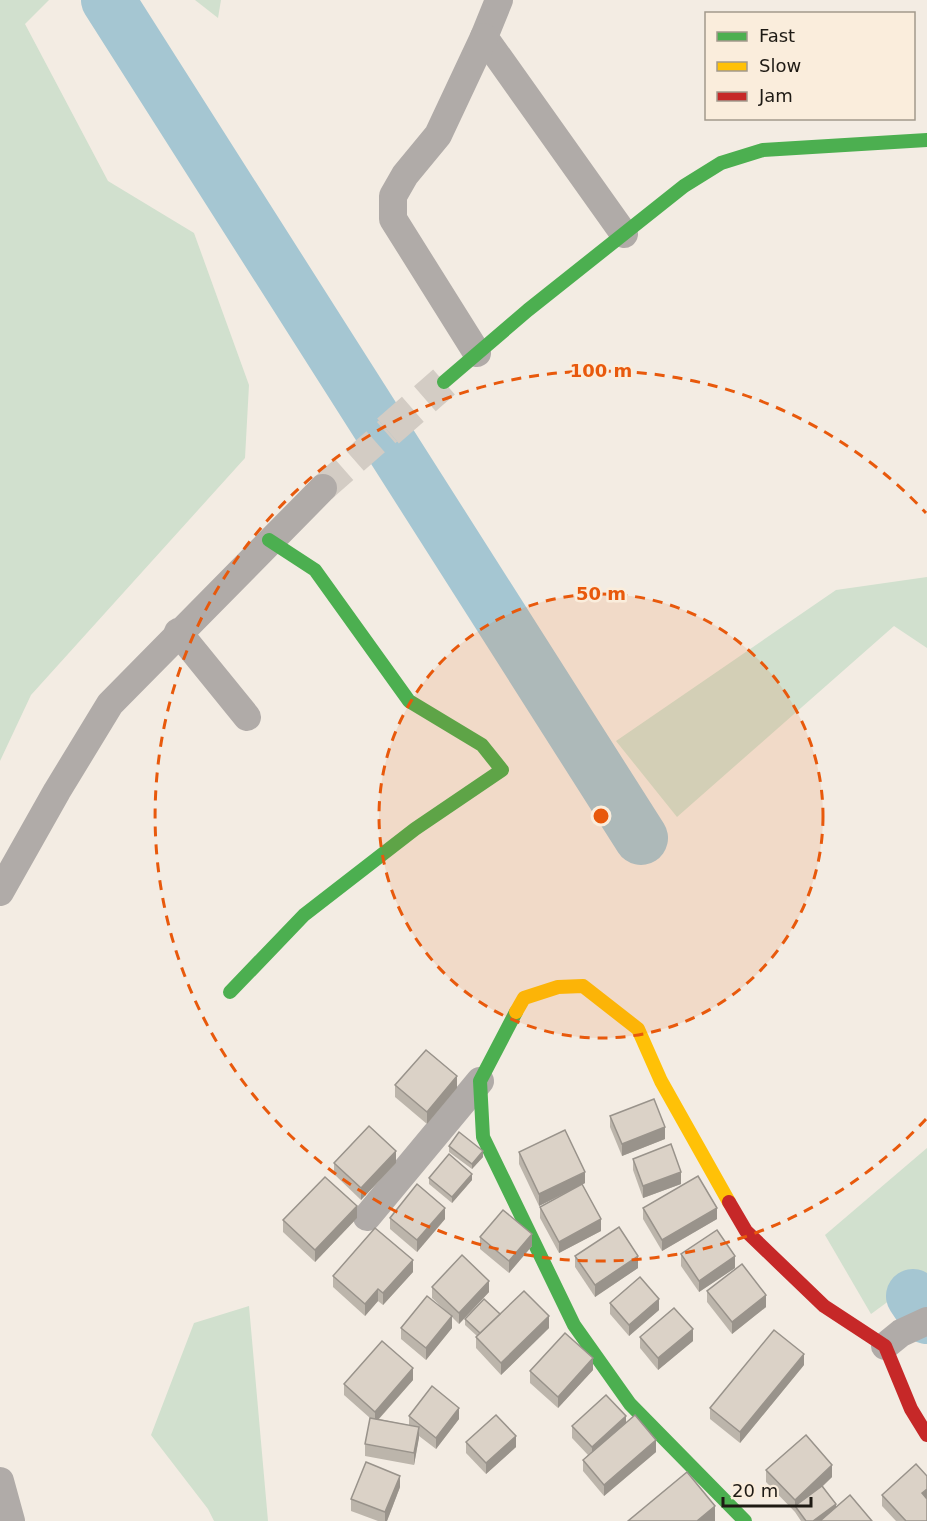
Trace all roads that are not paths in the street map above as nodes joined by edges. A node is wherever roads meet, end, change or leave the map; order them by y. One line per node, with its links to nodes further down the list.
1 (499, 0): 2 (street)
2 (484, 37): 4 (street); 5 (street)
3 (927, 140): 4 (street)
4 (624, 234): 5 (street)
5 (477, 353): 6 (street)
6 (444, 382)
7 (322, 488): 8 (street)
8 (269, 540): 9 (street); 12 (street)
9 (178, 632): 10 (street); 11 (street)
10 (247, 717)
11 (0, 892)
12 (230, 992)
13 (480, 1081): 14 (street); 16 (street); 20 (street)
14 (367, 1217)
15 (927, 1322): 16 (street)
16 (893, 1340): 17 (street)
17 (927, 1435)
18 (0, 1481): 19 (street)
19 (11, 1521)
20 (746, 1521)

